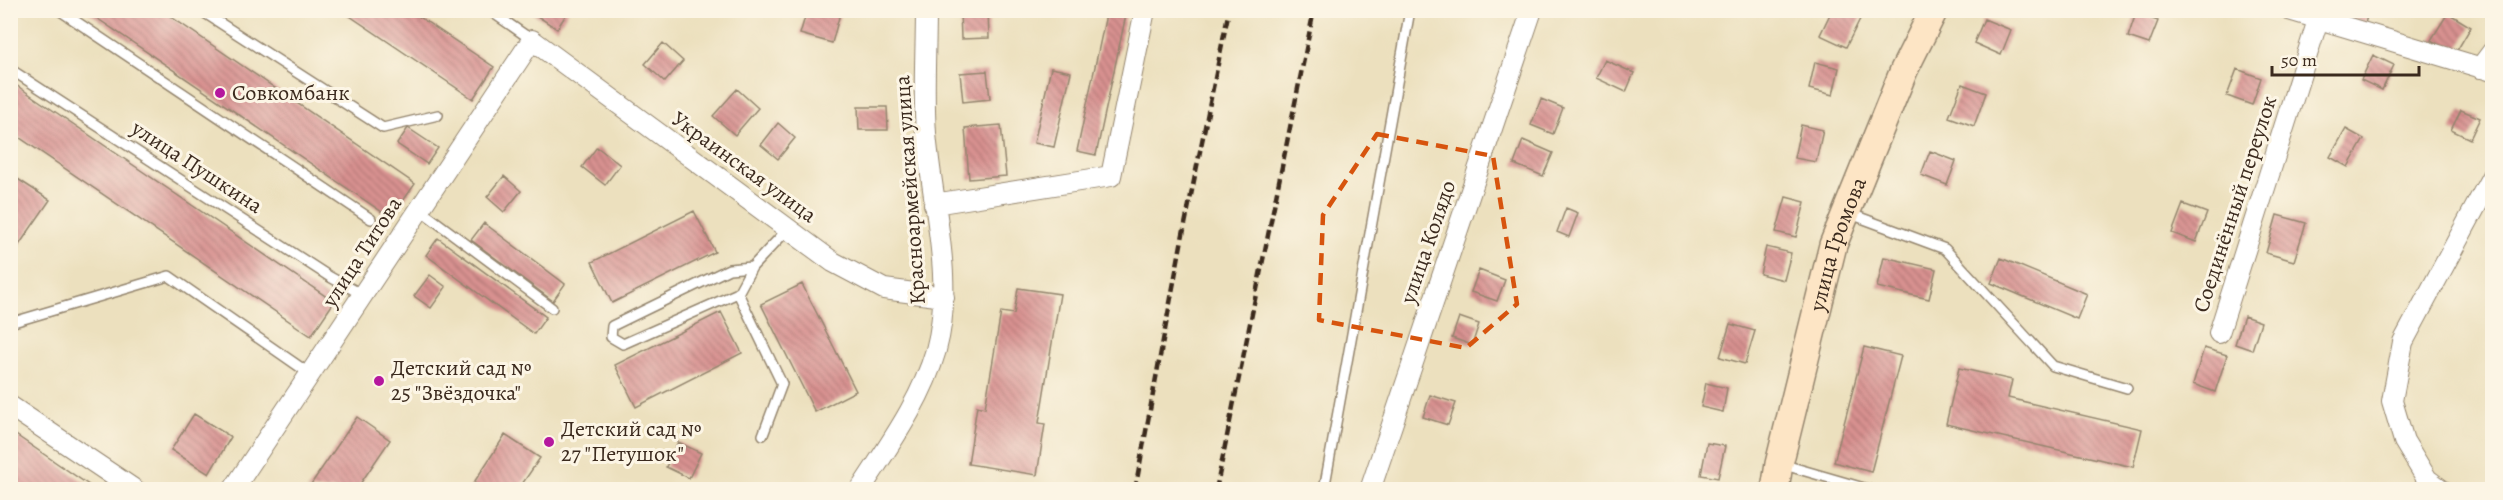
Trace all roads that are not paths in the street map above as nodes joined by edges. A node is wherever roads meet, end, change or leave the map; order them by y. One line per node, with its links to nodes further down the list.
1 (59, 10): 20 (lane)
2 (200, 10): 15 (lane)
3 (489, 10): 11 (lane)
4 (926, 10): 17 (street, Красноармейская улица)
5 (1145, 10): 17 (street)
6 (1410, 10): 37 (lane)
7 (1532, 10): 38 (street, улица Колядо)
8 (1934, 10): 19 (street, улица Громова)
9 (2289, 10): 10 (street)
10 (2318, 20): 14 (street); 28 (street, Соединённый переулок)
11 (532, 40): 18 (street, улица Титова); 21 (street, Украинская улица)
12 (2493, 52): 14 (street)
13 (10, 69): 24 (lane, улица Пушкина)
14 (2486, 70)
15 (438, 115)
16 (2493, 176): 40 (street)
17 (933, 204): 25 (street, Красноармейская улица)
18 (419, 209): 24 (street, улица Титова); 26 (lane)
19 (1846, 212): 30 (lane); 33 (street, улица Громова)
20 (371, 219)
21 (788, 229): 22 (lane); 25 (street, Украинская улица)
22 (752, 267): 23 (lane); 23 (lane)
23 (738, 293): 32 (lane)
24 (363, 295): 29 (street, улица Титова)
25 (944, 297): 36 (street, Красноармейская улица)
26 (552, 308)
27 (10, 323): 29 (lane)
28 (2219, 333)
29 (310, 374): 35 (street, улица Титова)
30 (2127, 388)
31 (10, 406): 34 (street)
32 (763, 435)
33 (1777, 476): 39 (lane)
34 (135, 489)
35 (233, 489)
36 (860, 489)
37 (1324, 489)
38 (1370, 489)
39 (1870, 489)
40 (2442, 489)

